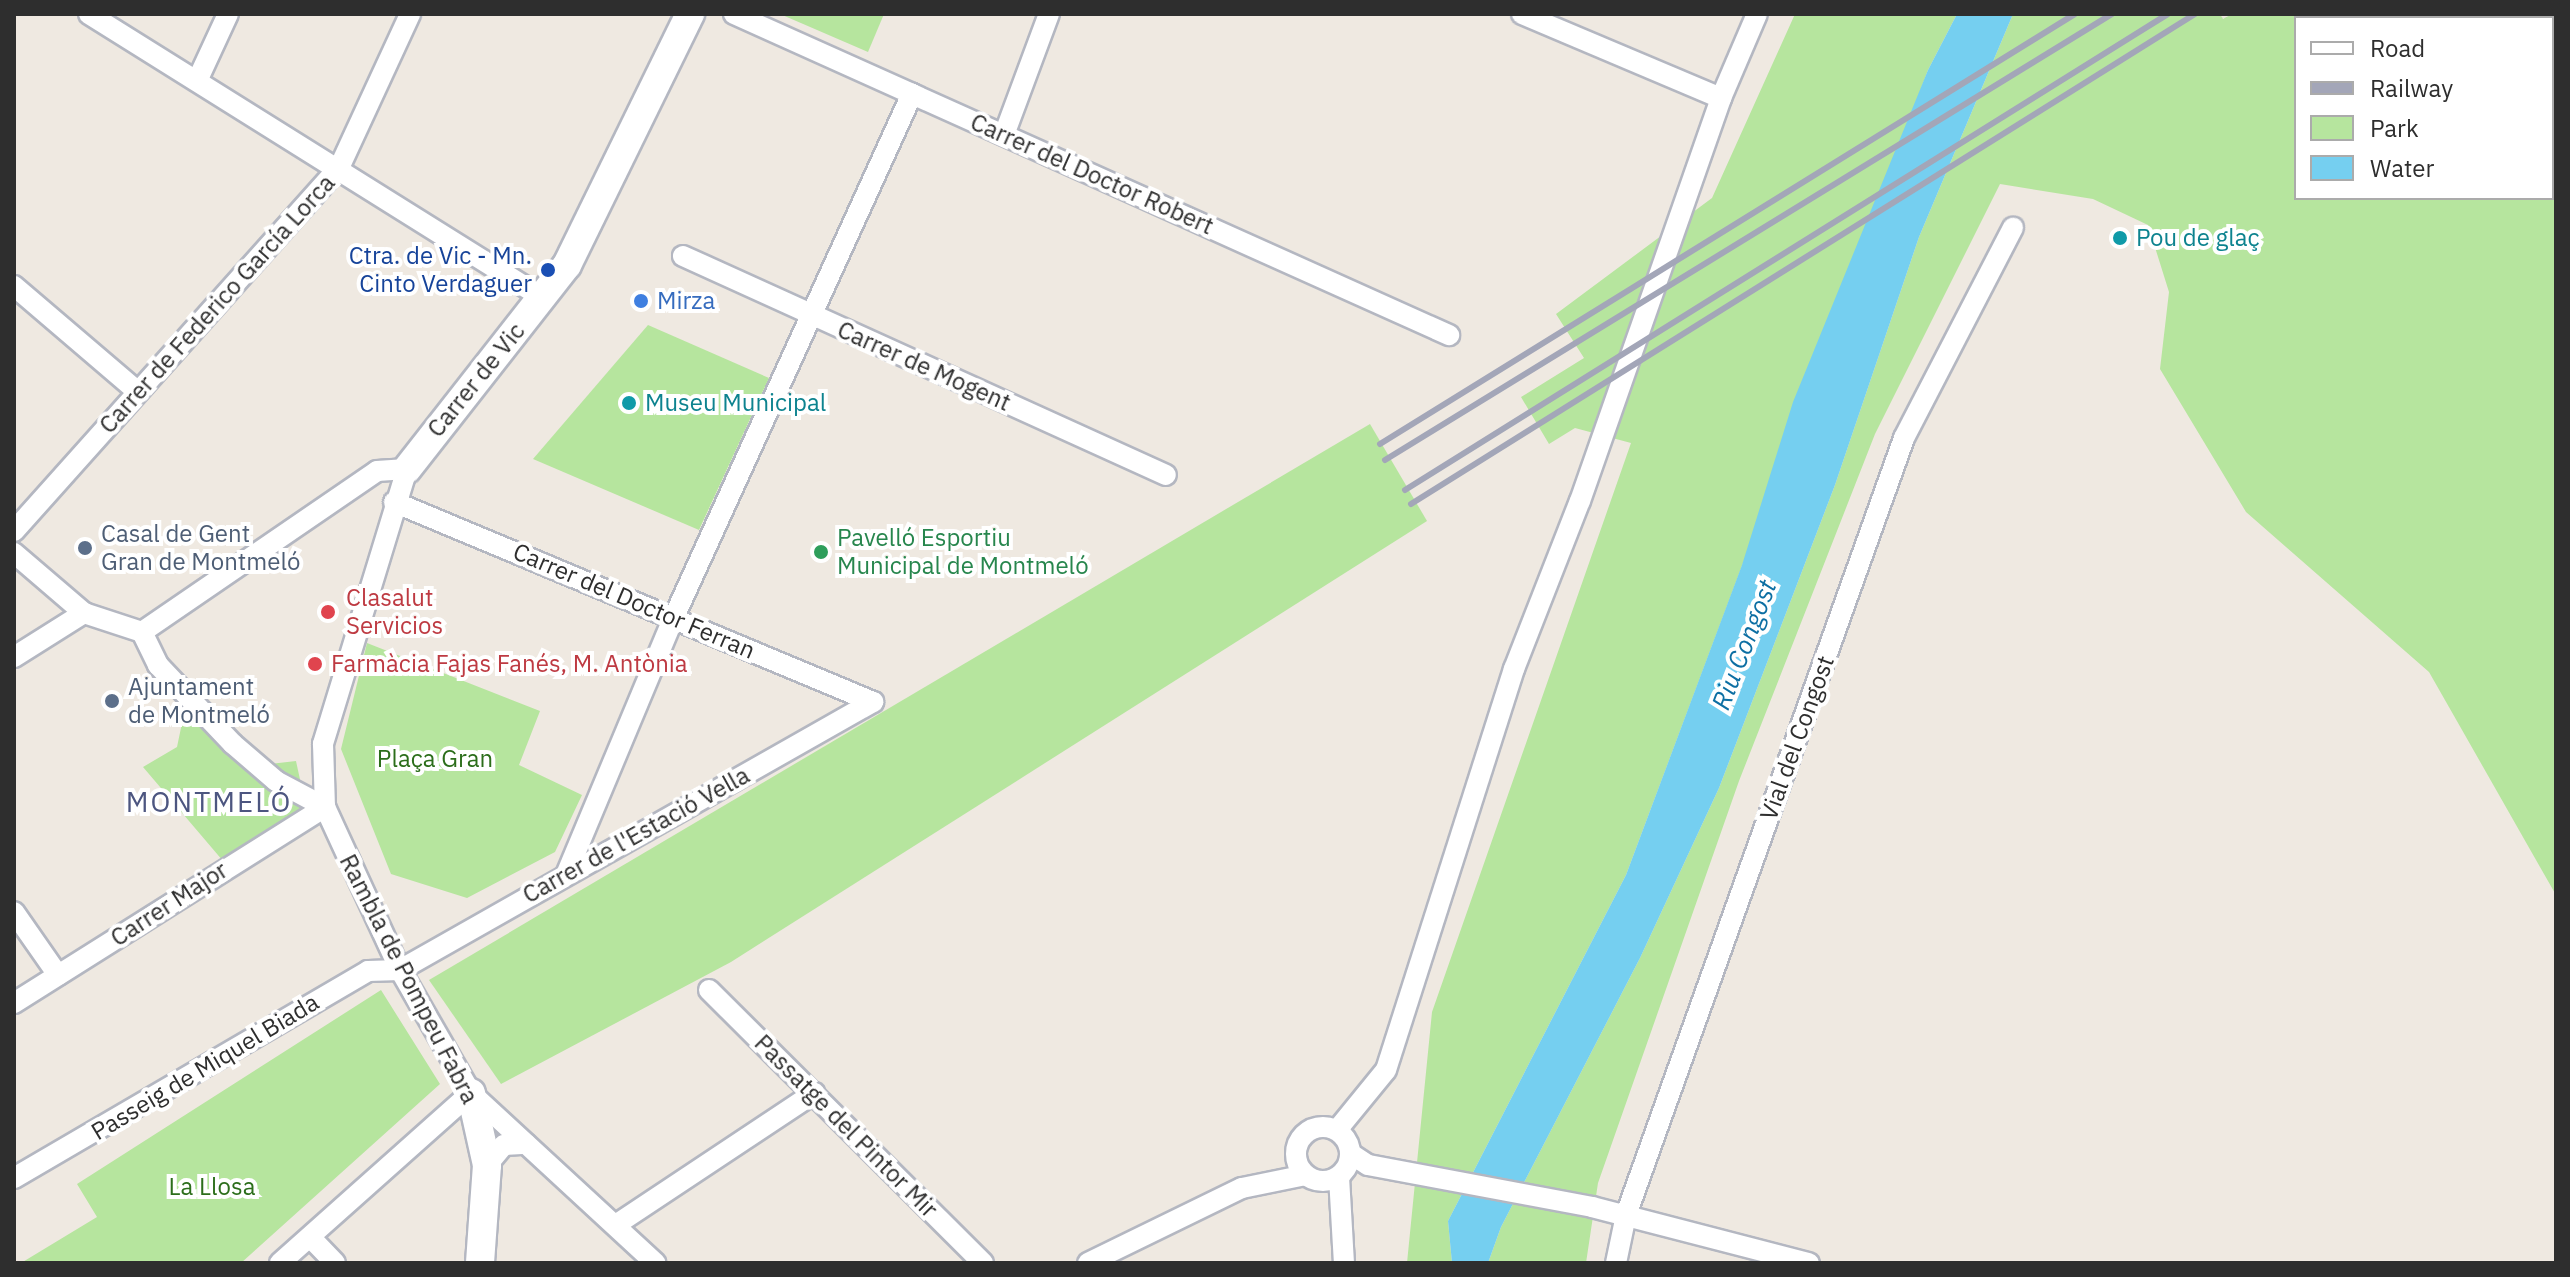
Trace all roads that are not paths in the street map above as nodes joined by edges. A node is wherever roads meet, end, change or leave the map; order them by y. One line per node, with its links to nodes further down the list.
1 (89, 14): 9 (street)
2 (228, 14): 9 (street)
3 (410, 14): 13 (street, Carrer de Federico García Lorca)
4 (690, 14): 17 (street, Carrer de Vic)
5 (734, 14): 10 (street, Carrer del Doctor Robert)
6 (1049, 14): 12 (street)
7 (1522, 14): 11 (street)
8 (1757, 14): 11 (street)
9 (197, 81): 13 (street)
10 (912, 94): 12 (street, Carrer del Doctor Robert); 18 (street)
11 (1721, 98): 40 (street)
12 (1004, 135): 19 (street, Carrer del Doctor Robert)
13 (339, 168): 17 (street); 20 (street, Carrer de Federico García Lorca)
14 (2013, 228): 47 (street, Vial del Congost)
15 (683, 256): 18 (street, Carrer de Mogent)
16 (14, 286): 20 (street)
17 (543, 298): 21 (street, Carrer de Vic)
18 (812, 315): 22 (street, Carrer de Mogent); 27 (street)
19 (1449, 335)
20 (138, 392): 24 (street, Carrer de Federico García Lorca)
21 (407, 469): 23 (street, Rambla de Pompeu Fabra); 28 (street)
22 (1166, 475)
23 (394, 502): 27 (street, Carrer del Doctor Ferran); 31 (street, Rambla de Pompeu Fabra)
24 (14, 531)
25 (14, 553): 26 (street)
26 (84, 613): 28 (street); 29 (street)
27 (674, 617): 30 (street, Carrer del Doctor Ferran); 32 (street)
28 (142, 632): 31 (street)
29 (14, 657)
30 (873, 702): 32 (street, Carrer de l'Estació Vella)
31 (325, 807): 34 (street, Rambla de Pompeu Fabra); 35 (street, Carrer Major)
32 (566, 875): 34 (street, Carrer de l'Estació Vella)
33 (14, 912): 35 (street)
34 (400, 970): 38 (street, Rambla de Pompeu Fabra); 46 (street, Passeig de Miquel Biada)
35 (58, 975): 37 (street, Carrer Major)
36 (709, 990): 39 (street, Passatge del Pintor Mir)
37 (14, 1003)
38 (471, 1093): 41 (street); 43 (street, Rambla de Pompeu Fabra); 49 (street)
39 (814, 1093): 48 (street); 54 (street, Passatge del Pintor Mir)
40 (1337, 1130): 42 (street); 44 (street)
41 (526, 1144): 43 (street); 48 (street)
42 (1351, 1154): 45 (street); 47 (street)
43 (487, 1165): 52 (street, Rambla de Pompeu Fabra)
44 (1306, 1175): 45 (street); 55 (street)
45 (1339, 1177): 56 (street)
46 (14, 1178)
47 (1626, 1215): 57 (street, Vial del Congost); 58 (street)
48 (617, 1224): 53 (street)
49 (310, 1237): 50 (street); 51 (street)
50 (280, 1263)
51 (335, 1263)
52 (480, 1263)
53 (655, 1263)
54 (983, 1263)
55 (1088, 1263)
56 (1344, 1263)
57 (1616, 1263)
58 (1809, 1263)

